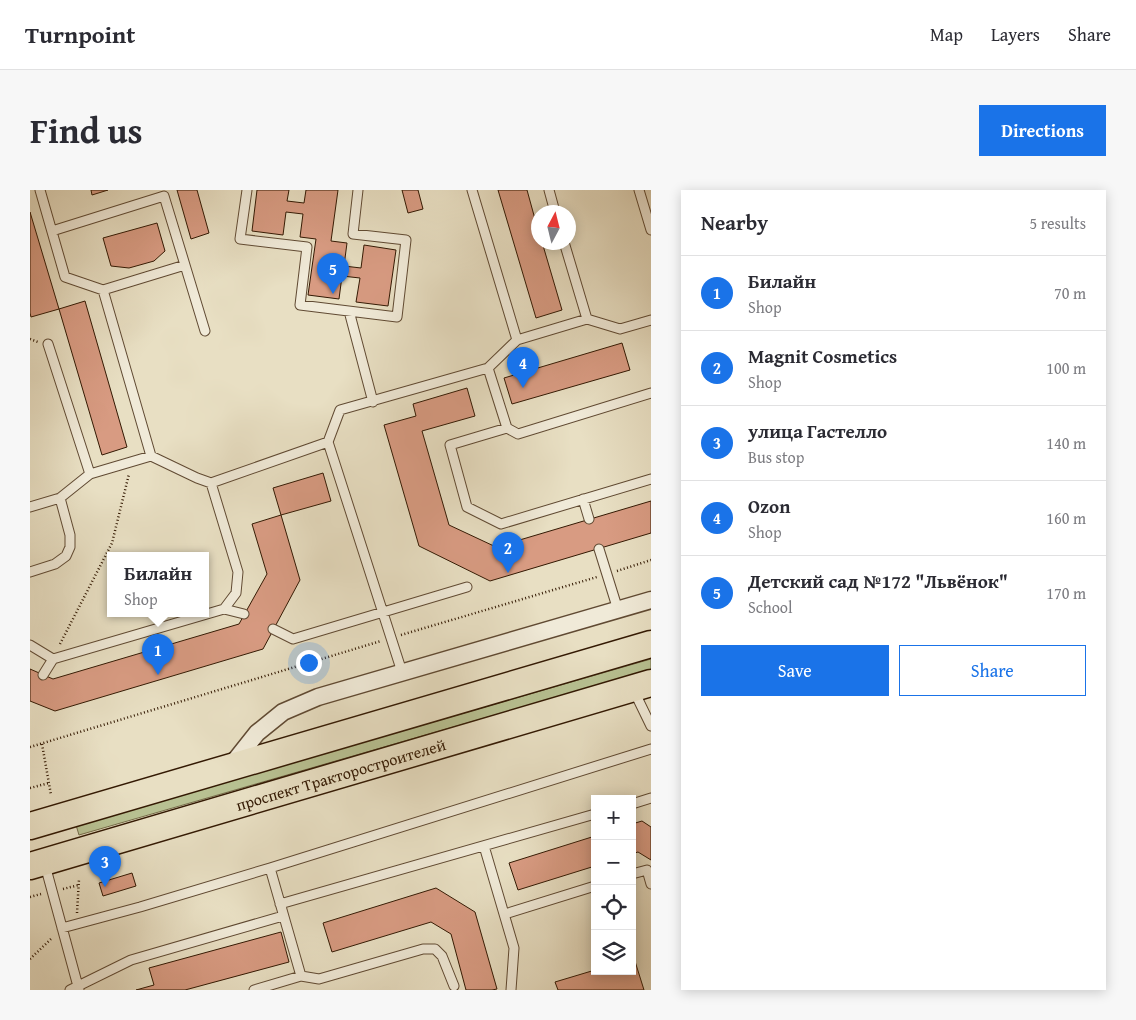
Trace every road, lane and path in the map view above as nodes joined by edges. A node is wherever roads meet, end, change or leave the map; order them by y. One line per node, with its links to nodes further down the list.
1 (40, 190): 9 (lane)
2 (247, 190): 13 (lane)
3 (358, 190): 13 (lane)
4 (472, 190): 17 (lane)
5 (549, 190): 7 (lane)
6 (640, 190): 8 (lane)
7 (554, 205)
8 (651, 230)
9 (52, 231): 11 (lane); 12 (lane)
10 (566, 250): 14 (lane)
11 (185, 264): 12 (lane); 16 (lane)
12 (103, 290): 24 (lane)
13 (349, 311): 21 (lane)
14 (587, 319): 15 (lane); 17 (lane)
15 (651, 320)
16 (205, 331)
17 (517, 340): 19 (lane)
18 (48, 344): 26 (lane)
19 (488, 368): 21 (lane); 22 (lane)
20 (651, 393): 22 (lane)
21 (373, 402): 23 (lane)
22 (507, 428): 30 (lane)
23 (328, 442): 28 (lane); 43 (lane)
24 (151, 456): 25 (lane); 28 (lane)
25 (132, 461): 26 (lane); 34 (path)
26 (90, 474): 29 (lane)
27 (651, 479): 30 (lane)
28 (211, 483): 41 (lane)
29 (60, 498): 31 (lane); 37 (lane)
30 (583, 499): 32 (lane)
31 (30, 507)
32 (589, 519)
33 (599, 548): 38 (lane)
34 (107, 552)
35 (107, 553): 51 (path)
36 (651, 560): 38 (path)
37 (30, 572)
38 (606, 574): 42 (lane); 48 (path)
39 (468, 587): 43 (lane)
40 (651, 600): 42 (street)
41 (224, 609): 44 (lane); 45 (lane)
42 (618, 610): 52 (street)
43 (383, 612): 47 (lane); 48 (lane)
44 (209, 613)
45 (244, 614)
46 (197, 617): 51 (lane)
47 (273, 629)
48 (391, 638): 52 (lane); 56 (path)
49 (651, 644): 59 (main road)
50 (30, 645): 51 (lane)
51 (53, 659): 53 (lane)
52 (402, 672): 59 (street)
53 (43, 675)
54 (642, 686): 55 (lane); 68 (main road, проспект Тракторостроителей)
55 (651, 726)
56 (42, 744): 57 (path); 60 (path)
57 (30, 747)
58 (651, 749): 69 (lane)
59 (229, 768): 66 (main road)
60 (49, 783): 61 (path); 62 (path)
61 (30, 788)
62 (51, 795)
63 (651, 798): 64 (lane)
64 (636, 803)
65 (591, 815): 67 (lane)
66 (32, 826): 68 (main road)
67 (484, 846): 74 (lane); 75 (lane)
68 (37, 864): 78 (lane)
69 (270, 868): 74 (lane); 77 (lane)
70 (636, 873): 72 (lane)
71 (79, 879): 77 (path)
72 (651, 884)
73 (591, 887): 75 (lane)
74 (280, 904): 76 (lane)
75 (505, 914): 84 (lane)
76 (283, 916): 80 (lane); 82 (lane)
77 (76, 924): 78 (lane)
78 (62, 928): 79 (path); 82 (lane)
79 (30, 959)
80 (301, 976): 81 (lane); 83 (lane)
81 (454, 986)
82 (76, 988)
83 (254, 990)
84 (511, 990)

